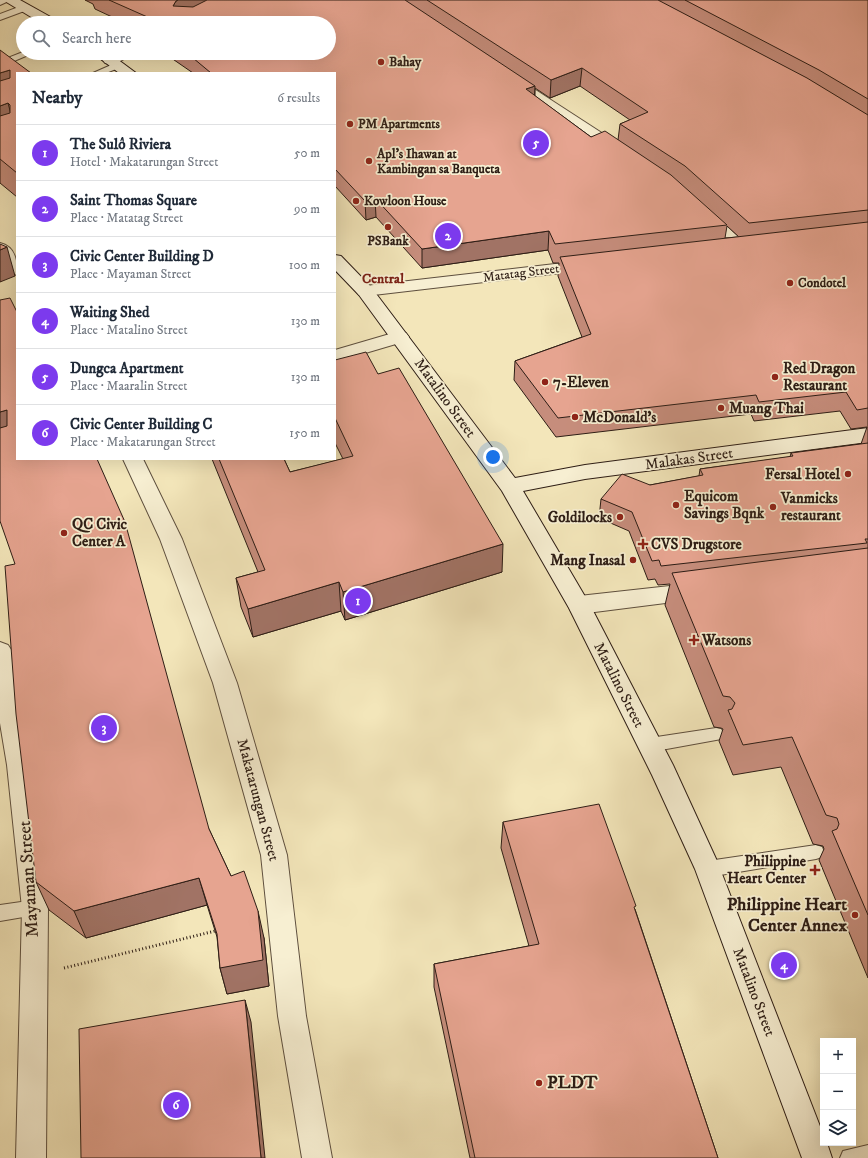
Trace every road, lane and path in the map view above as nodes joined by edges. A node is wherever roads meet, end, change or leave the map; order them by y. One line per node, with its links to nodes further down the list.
1 (8, 0): 2 (lane); 3 (street)
2 (0, 2)
3 (24, 8): 4 (street); 5 (lane)
4 (38, 16)
5 (0, 17)
6 (16, 58): 8 (lane)
7 (116, 61): 9 (lane)
8 (0, 64)
9 (100, 72)
10 (500, 73): 11 (street)
11 (630, 158)
12 (693, 205): 14 (street)
13 (0, 248): 17 (street)
14 (717, 250)
15 (336, 261): 18 (street, Matalino Street)
16 (608, 263): 18 (street, Matatag Street)
17 (16, 269)
18 (365, 290): 19 (street, Matalino Street)
19 (400, 337): 20 (street); 23 (street, Matalino Street)
20 (336, 356)
21 (868, 435): 23 (street, Malakas Street)
22 (133, 460): 37 (street, Makatarungan Street)
23 (510, 486): 25 (street, Matalino Street)
24 (720, 588): 25 (street)
25 (579, 605): 28 (street, Matalino Street)
26 (0, 651): 31 (street, Mayaman Street)
27 (716, 734): 28 (lane)
28 (650, 745): 30 (street, Matalino Street)
29 (816, 852): 30 (lane)
30 (708, 869): 38 (street, Matalino Street)
31 (35, 908): 32 (lane); 34 (street, Mayaman Street)
32 (0, 913)
33 (216, 931): 34 (path)
34 (34, 976): 36 (street, Mayaman Street)
35 (868, 1155): 39 (lane)
36 (31, 1158)
37 (317, 1158)
38 (817, 1158)
39 (850, 1158)

